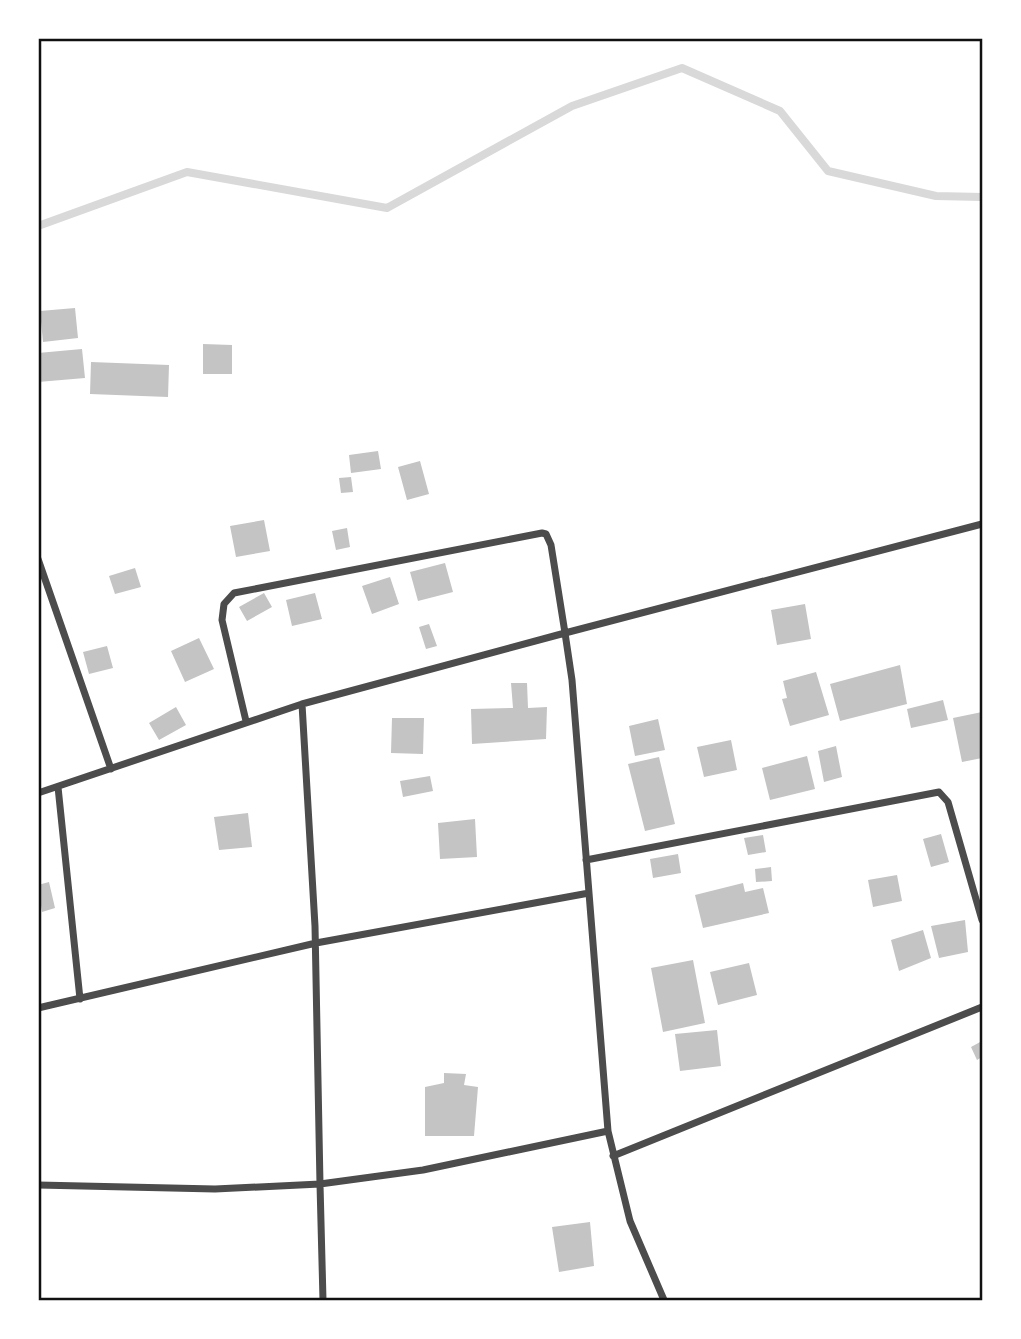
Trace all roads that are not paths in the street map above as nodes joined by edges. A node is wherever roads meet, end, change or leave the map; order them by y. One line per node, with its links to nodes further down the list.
1 (982, 524): 3 (street)
2 (38, 559): 6 (street)
3 (565, 633): 4 (street); 5 (street); 9 (street)
4 (302, 704): 5 (street); 12 (street)
5 (246, 722): 6 (street)
6 (111, 768): 7 (street)
7 (58, 787): 8 (street); 13 (street)
8 (38, 793)
9 (586, 860): 10 (street); 11 (street)
10 (589, 893): 12 (street); 16 (street)
11 (982, 920)
12 (316, 943): 13 (street); 18 (street)
13 (80, 999): 15 (street)
14 (982, 1007): 17 (street)
15 (38, 1008)
16 (608, 1131): 17 (street); 18 (street)
17 (613, 1156): 21 (street)
18 (320, 1184): 19 (street); 20 (street)
19 (38, 1185)
20 (323, 1300)
21 (664, 1300)

